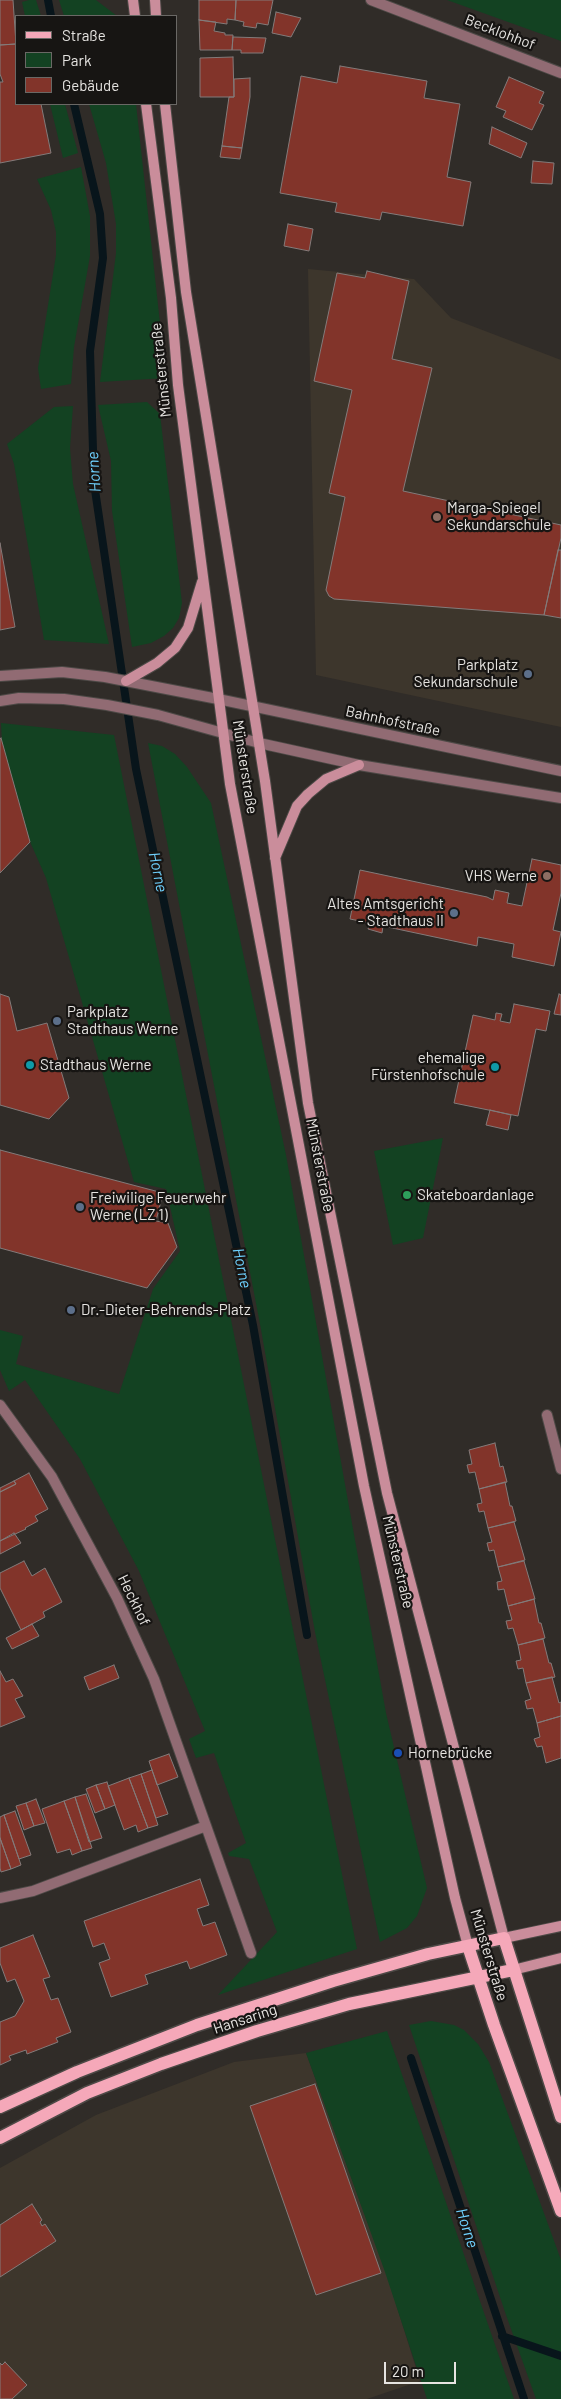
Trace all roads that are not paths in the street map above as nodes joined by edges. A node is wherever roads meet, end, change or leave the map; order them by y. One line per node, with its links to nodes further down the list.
1 (133, 0): 4 (main road)
2 (155, 0): 5 (main road)
3 (371, 0): 6 (street, Becklohhof)
4 (135, 15)
5 (156, 15)
6 (561, 73)
7 (146, 105): 9 (main road, Münsterstraße)
8 (165, 105): 14 (main road, Münsterstraße)
9 (204, 577): 11 (main road); 12 (main road, Münsterstraße)
10 (0, 676): 11 (street, Bahnhofstraße)
11 (126, 681): 12 (street, Bahnhofstraße)
12 (218, 699): 14 (street, Bahnhofstraße); 15 (main road, Münsterstraße)
13 (0, 701): 15 (street)
14 (253, 706): 16 (main road, Münsterstraße); 18 (street, Bahnhofstraße)
15 (222, 733): 16 (street); 28 (main road, Münsterstraße)
16 (259, 743): 17 (street); 20 (main road, Münsterstraße)
17 (359, 765): 19 (street); 20 (main road)
18 (561, 771)
19 (561, 798)
20 (274, 859): 27 (main road, Münsterstraße)
21 (0, 1405): 24 (street, Heckhof)
22 (547, 1415): 23 (street)
23 (561, 1469)
24 (206, 1826): 25 (street); 29 (street, Heckhof)
25 (0, 1898)
26 (561, 1926): 27 (main road)
27 (504, 1938): 28 (main road, Hansaring); 31 (main road, Münsterstraße)
28 (468, 1946): 32 (main road, Münsterstraße); 33 (main road, Hansaring)
29 (251, 1953)
30 (561, 1958): 31 (main road)
31 (513, 1970): 32 (main road, Hansaring); 34 (main road, Münsterstraße)
32 (478, 1977): 35 (main road, Hansaring); 36 (main road, Münsterstraße)
33 (0, 2107)
34 (561, 2118)
35 (0, 2138)
36 (561, 2211)

